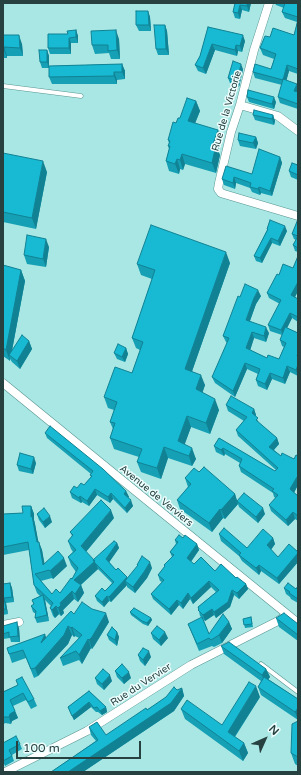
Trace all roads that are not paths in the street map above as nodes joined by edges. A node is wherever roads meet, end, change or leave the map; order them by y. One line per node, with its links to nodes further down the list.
1 (270, 3): 4 (street, Rue de la Victorie)
2 (3, 86): 3 (lane)
3 (81, 96)
4 (240, 105): 5 (street); 6 (street, Rue de la Victorie)
5 (298, 131)
6 (298, 216)
7 (3, 383): 8 (street, Avenue de Verviers)
8 (287, 614): 10 (street, Avenue de Verviers); 14 (street, Rue du Vervier)
9 (19, 622): 11 (street)
10 (298, 622)
11 (3, 625)
12 (261, 664): 13 (lane)
13 (298, 692)
14 (5, 772)

